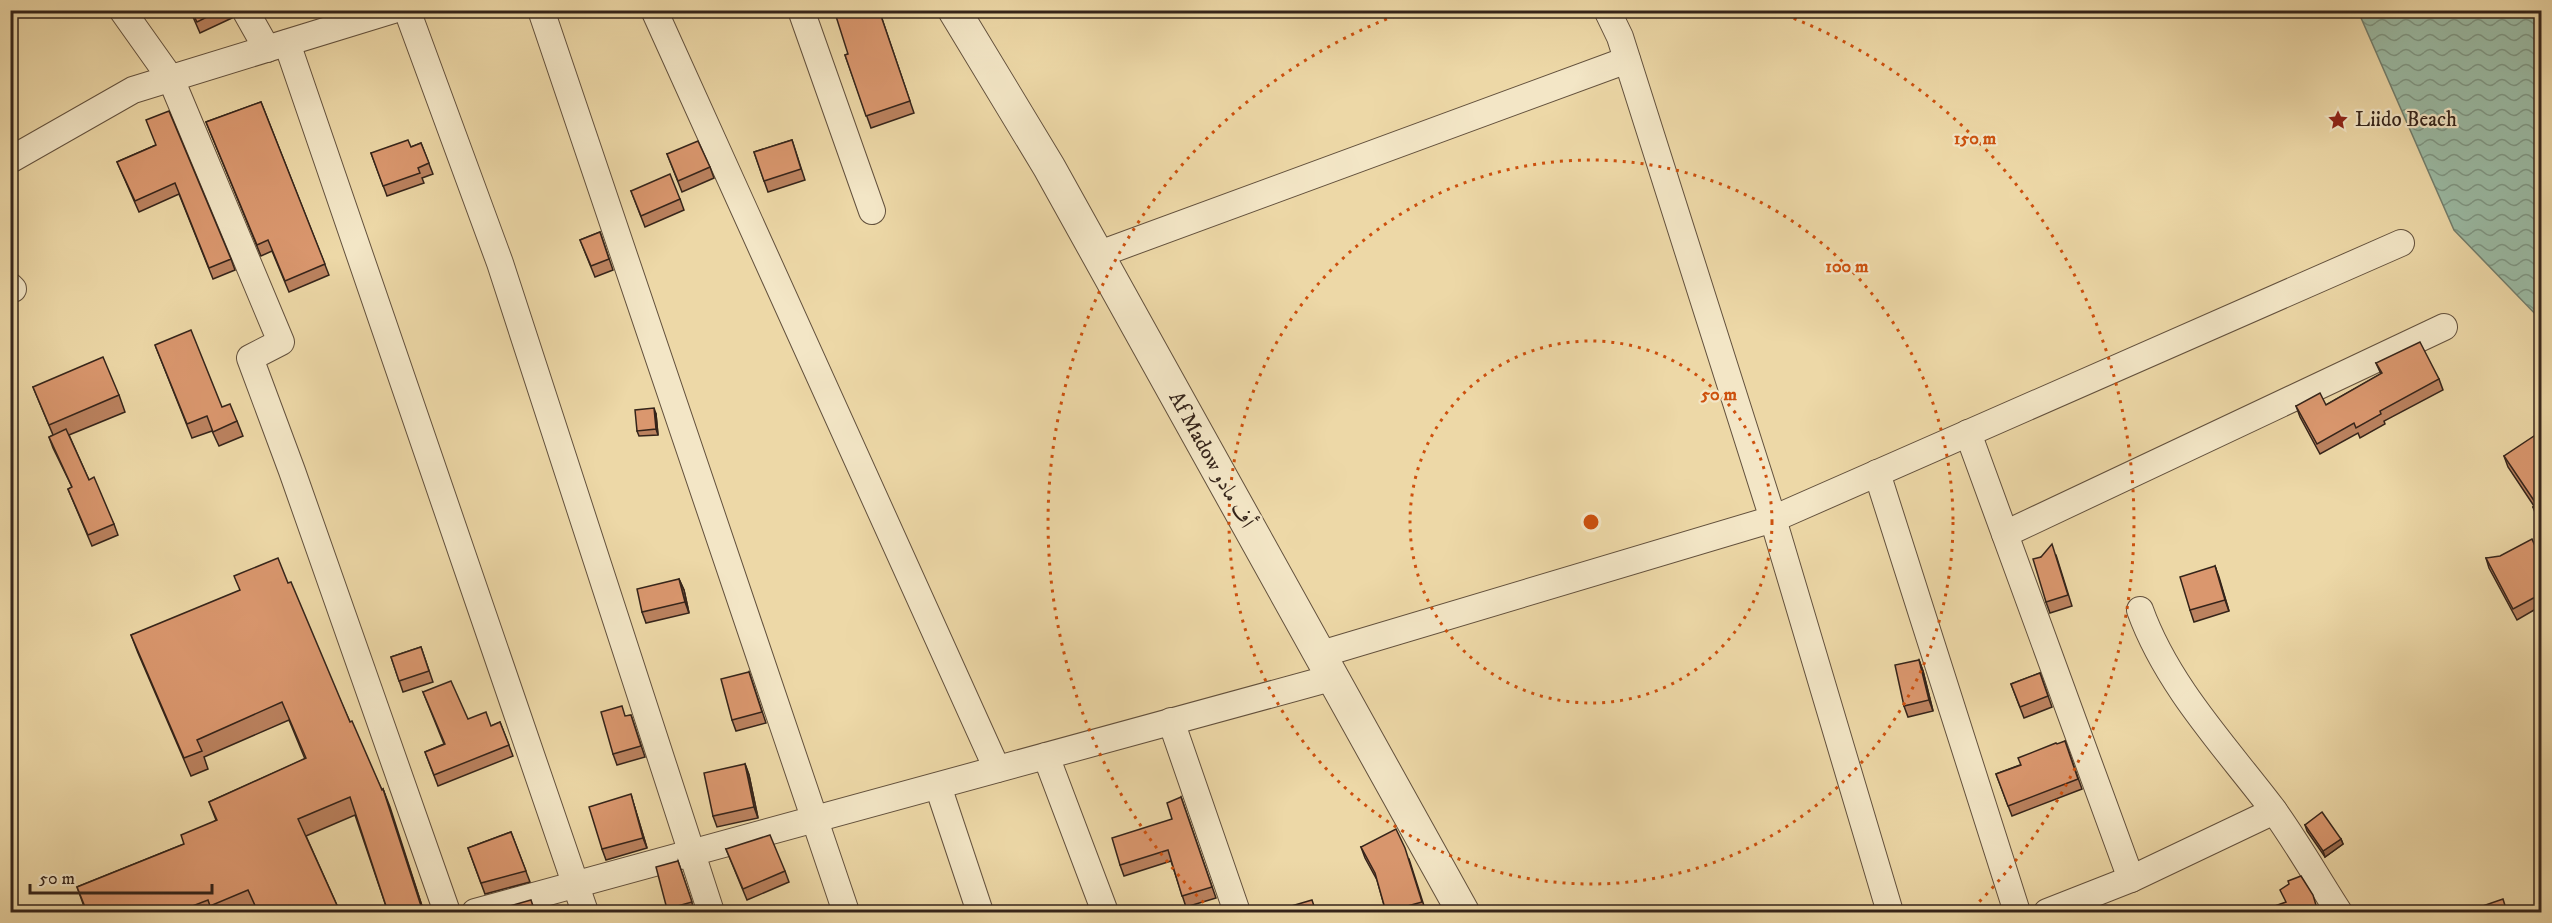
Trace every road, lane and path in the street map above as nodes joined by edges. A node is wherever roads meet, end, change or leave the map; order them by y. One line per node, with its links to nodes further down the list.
1 (122, 10): 11 (street)
2 (245, 10): 9 (street)
3 (541, 10): 28 (street)
4 (654, 10): 25 (street)
5 (801, 10): 13 (street)
6 (954, 10): 15 (street, Af Madow أف مادو)
7 (1607, 10): 10 (street)
8 (395, 11): 9 (street); 29 (street)
9 (277, 46): 11 (street); 31 (street)
10 (1628, 60): 15 (street); 19 (street)
11 (171, 78): 12 (street); 32 (street)
12 (10, 160)
13 (872, 211)
14 (2401, 243): 17 (street)
15 (1097, 255): 22 (street, Af Madow أف مادو)
16 (2444, 327): 20 (street)
17 (1968, 433): 18 (street); 20 (street)
18 (1877, 473): 19 (street); 42 (street)
19 (1773, 519): 22 (street); 41 (street)
20 (2005, 534): 30 (street)
21 (2140, 610): 27 (street)
22 (1325, 666): 23 (street); 40 (street, Af Madow أف مادو)
23 (1171, 721): 24 (street); 39 (street)
24 (1046, 756): 25 (street); 38 (street)
25 (997, 769): 26 (street)
26 (938, 786): 28 (street); 37 (street)
27 (2274, 811): 30 (street); 44 (street)
28 (815, 819): 29 (street); 36 (street)
29 (691, 853): 31 (street); 35 (street)
30 (2132, 879): 43 (street)
31 (576, 885): 33 (street); 34 (street)
32 (447, 912)
33 (475, 912)
34 (585, 912)
35 (711, 912)
36 (846, 912)
37 (980, 912)
38 (1105, 912)
39 (1237, 912)
40 (1463, 912)
41 (1890, 912)
42 (2017, 912)
43 (2047, 912)
44 (2339, 912)

